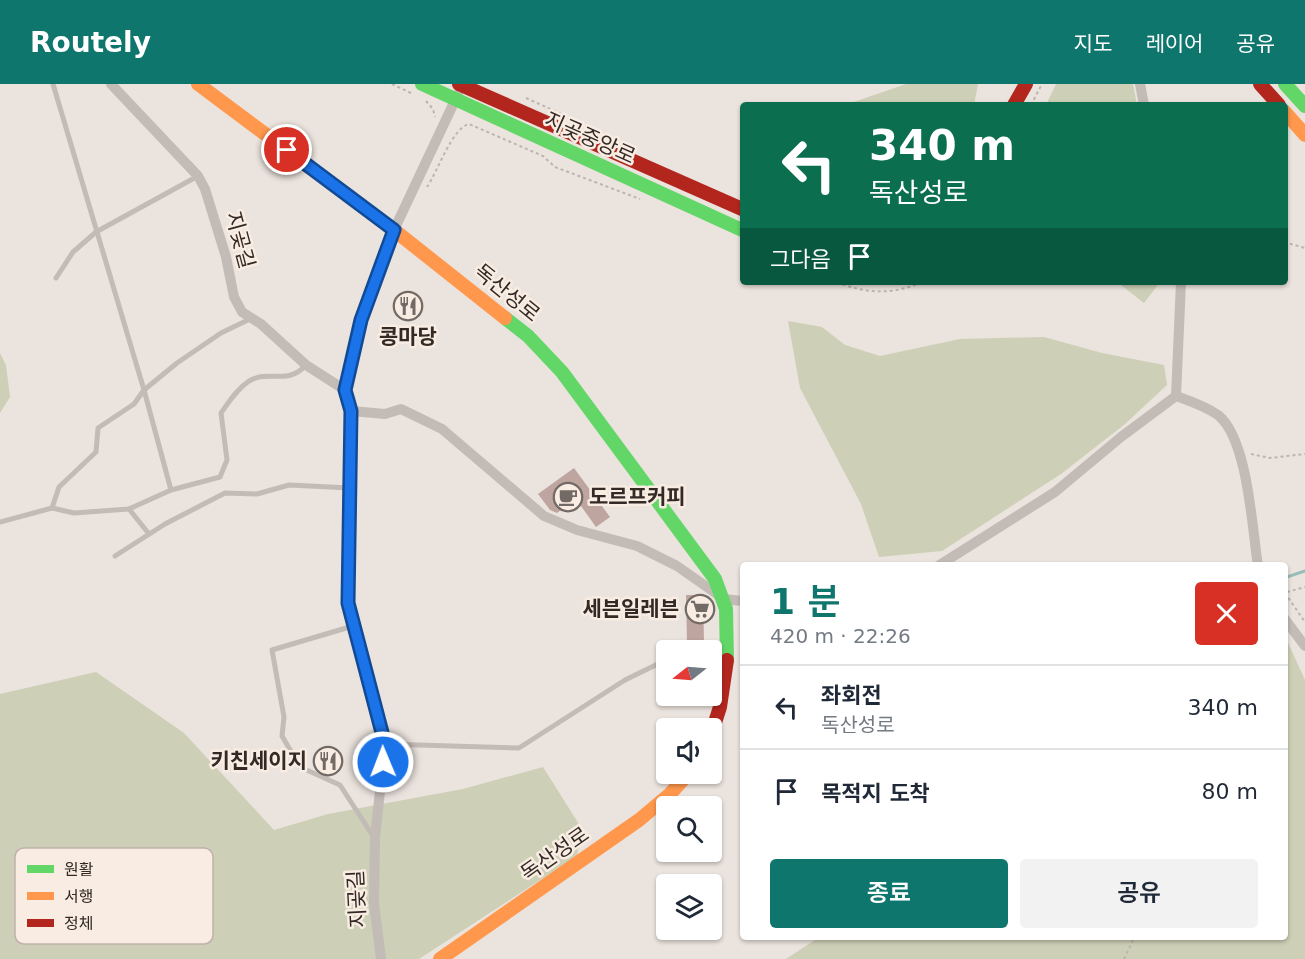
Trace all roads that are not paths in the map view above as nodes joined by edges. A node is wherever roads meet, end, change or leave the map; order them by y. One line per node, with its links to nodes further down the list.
1 (53, 84): 21 (lane)
2 (111, 84): 17 (street, 지곶길)
3 (198, 84): 20 (main road, 독산성로)
4 (1026, 84): 11 (main road)
5 (1140, 84): 12 (street)
6 (1260, 84): 13 (main road)
7 (1285, 84): 14 (main road)
8 (460, 85): 10 (street, 지곶길); 18 (main road, 지곶중앙로)
9 (419, 90): 10 (main road, 지곶중앙로)
10 (455, 101): 19 (main road, 지곶중앙로); 20 (street, 지곶길)
11 (1016, 102)
12 (1143, 102)
13 (1276, 102)
14 (1305, 106)
15 (1288, 116): 16 (main road)
16 (1305, 135)
17 (198, 176): 21 (lane); 24 (street, 지곶길)
18 (740, 208)
19 (740, 229)
20 (394, 230): 27 (street, 지곶길); 39 (main road, 독산성로)
21 (96, 232): 22 (lane); 26 (lane)
22 (56, 278)
23 (1180, 285): 28 (street)
24 (250, 319): 25 (street, 지곶길); 26 (lane)
25 (306, 365): 27 (street, 지곶길); 31 (lane)
26 (144, 390): 31 (lane); 32 (lane)
27 (345, 390): 29 (street, 지곶길)
28 (1176, 396): 37 (street); 38 (street)
29 (351, 411): 30 (street, 지곶길); 39 (street)
30 (350, 488): 35 (lane); 42 (street, 지곶길)
31 (171, 490): 33 (lane)
32 (52, 508): 33 (lane); 34 (lane)
33 (129, 509): 35 (lane)
34 (0, 522)
35 (149, 534): 36 (lane)
36 (115, 556)
37 (944, 562)
38 (1257, 562)
39 (724, 599): 40 (street); 45 (main road, 독산성로)
40 (740, 601)
41 (1288, 623): 43 (street)
42 (353, 626): 48 (street, 지곶길); 50 (lane)
43 (1305, 646)
44 (722, 649): 45 (lane)
45 (726, 649): 47 (main road, 독산성로)
46 (656, 665): 48 (lane)
47 (715, 718)
48 (385, 744): 50 (street, 지곶길)
49 (678, 784): 52 (main road, 독산성로)
50 (375, 838): 51 (street, 지곶길)
51 (381, 959)
52 (440, 959)

